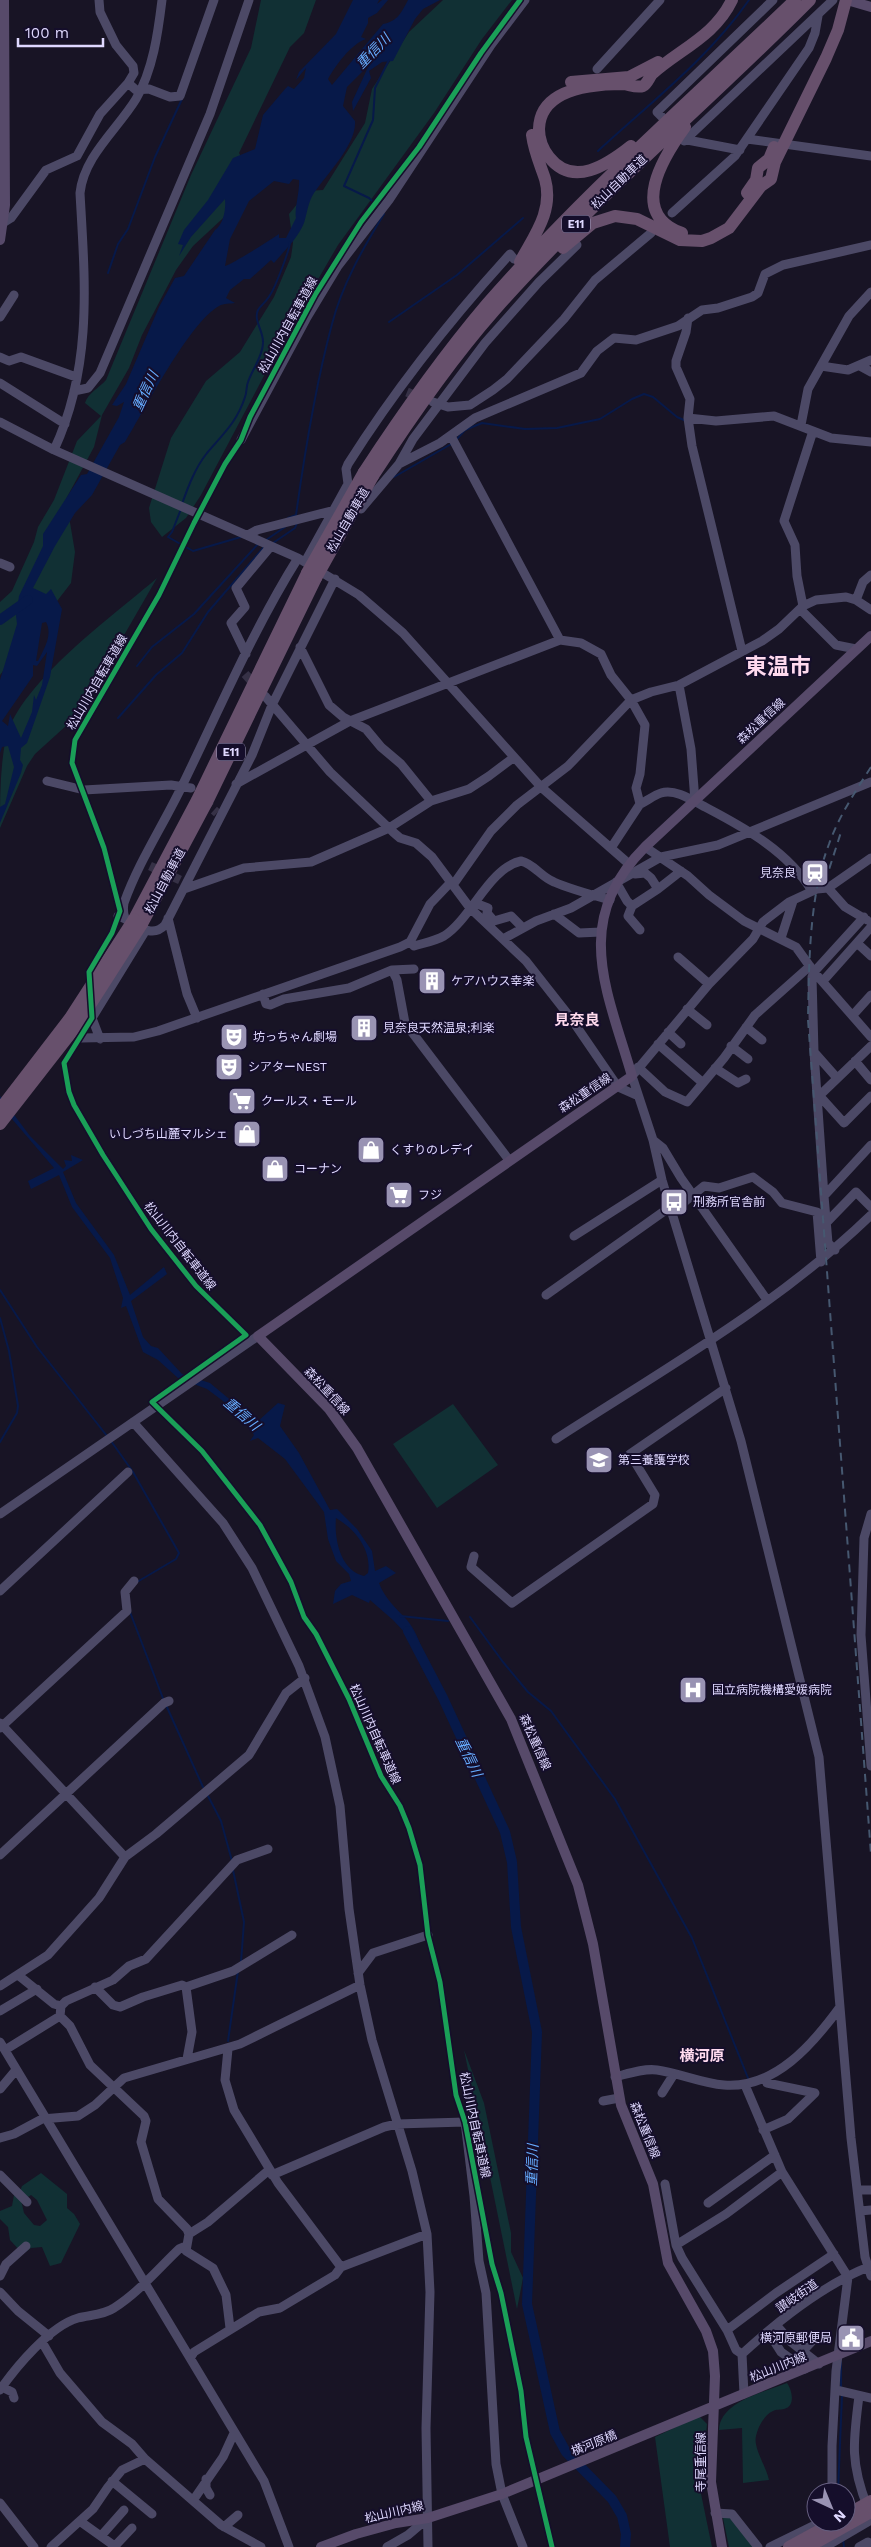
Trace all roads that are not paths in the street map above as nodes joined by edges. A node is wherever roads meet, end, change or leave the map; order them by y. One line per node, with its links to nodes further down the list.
1 (4, 0): 17 (main road)
2 (99, 0): 20 (street)
3 (162, 0): 21 (street)
4 (214, 0): 21 (street)
5 (249, 0): 52 (street)
6 (525, 0): 60 (street)
7 (660, 0): 18 (street)
8 (724, 0): 39 (highway)
9 (732, 0): 19 (highway)
10 (773, 0): 23 (street)
11 (795, 0): 19 (highway, 松山自動車道 / E11)
12 (810, 0): 22 (highway, 松山自動車道 / E11)
13 (833, 0): 16 (street)
14 (846, 0): 15 (main road); 26 (highway)
15 (871, 7)
16 (818, 16): 24 (street); 27 (street)
17 (2, 29): 25 (main road)
18 (597, 69)
19 (711, 81): 39 (highway, 松山自動車道 / E11)
20 (128, 83): 21 (street); 29 (street)
21 (140, 90): 30 (street)
22 (701, 104): 26 (highway); 39 (highway, 松山自動車道 / E11)
23 (662, 117)
24 (747, 138): 26 (street); 27 (street)
25 (3, 140): 31 (main road)
26 (780, 144): 28 (street); 39 (highway)
27 (740, 150): 32 (street)
28 (871, 156)
29 (74, 159): 30 (street); 33 (street)
30 (84, 172): 49 (street)
31 (3, 175): 33 (main road)
32 (672, 213)
33 (3, 223): 35 (main road)
34 (652, 233): 54 (street)
35 (0, 240)
36 (577, 245): 54 (street)
37 (871, 245): 43 (street)
38 (514, 259): 51 (street)
39 (517, 278): 71 (highway, 松山自動車道 / E11, bridge)
40 (871, 292): 46 (street)
41 (14, 295): 42 (street)
42 (0, 317)
43 (688, 318): 55 (street); 61 (street)
44 (0, 356): 49 (street)
45 (871, 360): 47 (street)
46 (821, 366): 47 (street); 58 (street)
47 (860, 366): 48 (street)
48 (871, 372)
49 (76, 377): 52 (street)
50 (0, 383): 57 (street)
51 (398, 389): 53 (street); 66 (street)
52 (74, 391): 57 (street)
53 (407, 392)
54 (437, 403): 64 (street)
55 (688, 418): 58 (street); 81 (street)
56 (0, 422): 63 (street)
57 (65, 424): 63 (street)
58 (801, 425): 59 (street)
59 (813, 431): 62 (street); 75 (street)
60 (241, 440)
61 (454, 441): 64 (street); 77 (street)
62 (871, 442)
63 (54, 450): 67 (street)
64 (399, 464): 65 (street)
65 (364, 503): 66 (street); 71 (street)
66 (332, 511): 67 (street); 71 (street)
67 (248, 535): 68 (street)
68 (271, 546): 71 (street); 82 (street)
69 (0, 563): 70 (street)
70 (10, 567)
71 (310, 569): 73 (street); 82 (street); 123 (highway, 松山自動車道 / E11)
72 (871, 575): 74 (street)
73 (335, 579): 79 (street); 83 (street)
74 (856, 600): 75 (street); 76 (street)
75 (801, 607): 80 (street); 81 (street)
76 (871, 610)
77 (560, 640): 83 (street); 86 (street)
78 (870, 640): 80 (main road, 森松重信線)
79 (300, 646): 87 (street); 88 (street)
80 (856, 649): 97 (main road, 森松重信線)
81 (742, 651): 84 (street)
82 (246, 654): 94 (street)
83 (448, 683): 88 (street); 90 (street)
84 (679, 684): 86 (street); 97 (street)
85 (265, 696): 87 (street)
86 (631, 700): 95 (street); 98 (street)
87 (272, 705): 89 (street); 93 (street)
88 (350, 721): 89 (street); 96 (street)
89 (305, 745): 93 (street); 99 (street)
90 (512, 758): 95 (street); 96 (street)
91 (47, 781): 94 (street)
92 (871, 782): 100 (street)
93 (236, 784): 112 (street)
94 (187, 787): 123 (street)
95 (540, 787): 102 (street); 111 (street)
96 (431, 801): 99 (street)
97 (694, 801): 98 (street); 100 (street); 101 (main road, 森松重信線)
98 (640, 804): 102 (street)
99 (389, 828): 111 (street); 112 (street)
100 (751, 832): 103 (street); 115 (street)
101 (645, 847): 103 (street); 105 (main road, 森松重信線)
102 (611, 848): 105 (street)
103 (661, 857): 107 (street); 109 (street)
104 (871, 858): 106 (street)
105 (629, 864): 110 (main road, 森松重信線)
106 (862, 866): 108 (street); 114 (street)
107 (681, 871): 113 (street); 126 (street)
108 (871, 872)
109 (631, 875): 110 (street); 113 (street)
110 (616, 882): 116 (street); 117 (main road, 森松重信線); 120 (street)
111 (452, 883): 119 (street); 131 (street)
112 (184, 885): 122 (street)
113 (658, 888): 120 (street)
114 (828, 888): 115 (street); 124 (street)
115 (812, 891): 118 (street)
116 (592, 894): 117 (street); 119 (street); 121 (street)
117 (610, 900): 128 (main road, 森松重信線)
118 (789, 902): 126 (street); 129 (street)
119 (472, 905): 125 (street); 130 (street); 131 (street)
120 (632, 906): 127 (street)
121 (554, 914): 125 (street); 128 (street)
122 (168, 918): 123 (street); 144 (street)
123 (133, 922): 150 (street); 170 (highway, 松山自動車道 / E11, bridge); 171 (highway, 松山自動車道 / E11, bridge)
124 (869, 922): 132 (street); 136 (street)
125 (523, 928): 130 (street)
126 (760, 928): 129 (street); 139 (street)
127 (640, 930)
128 (601, 932): 161 (main road, 森松重信線)
129 (781, 938): 136 (street)
130 (503, 939): 166 (street)
131 (410, 942): 140 (street)
132 (857, 943): 133 (street); 138 (street)
133 (871, 956)
134 (678, 957): 139 (street)
135 (414, 969): 137 (street)
136 (812, 969): 138 (street); 146 (street); 156 (street)
137 (392, 970): 140 (street); 174 (street)
138 (823, 981): 143 (street)
139 (709, 984): 142 (street)
140 (263, 994): 144 (street)
141 (871, 996): 143 (street)
142 (688, 1009): 145 (street); 147 (street)
143 (853, 1015): 148 (street)
144 (197, 1018): 150 (street)
145 (707, 1025)
146 (746, 1027): 151 (street); 154 (street)
147 (668, 1032): 152 (street); 153 (street)
148 (871, 1037)
149 (81, 1038): 150 (street)
150 (100, 1039)
151 (762, 1040)
152 (658, 1044): 159 (street); 165 (street)
153 (681, 1044)
154 (731, 1046): 157 (street); 160 (street)
155 (871, 1046): 158 (street)
156 (814, 1052): 162 (street); 167 (street)
157 (748, 1058)
158 (855, 1061): 162 (street); 164 (street)
159 (638, 1066): 161 (street); 165 (street)
160 (715, 1068): 163 (street); 165 (street)
161 (632, 1076): 166 (main road, 森松重信線); 168 (street)
162 (838, 1078): 167 (street)
163 (746, 1079)
164 (871, 1080)
165 (703, 1083)
166 (618, 1087): 168 (street); 174 (main road, 森松重信線)
167 (818, 1094): 169 (street); 177 (street)
168 (636, 1095): 172 (street)
169 (871, 1096)
170 (0, 1109)
171 (0, 1124)
172 (653, 1140): 175 (street); 176 (street)
173 (871, 1145): 177 (street)
174 (509, 1160): 187 (main road, 森松重信線)
175 (662, 1180): 179 (street); 182 (street)
176 (693, 1194): 179 (street); 184 (street); 186 (street)
177 (824, 1196): 181 (street)
178 (871, 1207): 181 (street)
179 (671, 1210): 185 (street); 188 (street)
180 (871, 1215): 183 (street)
181 (826, 1223): 183 (street)
182 (574, 1236)
183 (835, 1250): 184 (street)
184 (821, 1262): 186 (street)
185 (546, 1295)
186 (767, 1300): 188 (street)
187 (258, 1336): 190 (street); 228 (main road, 森松重信線)
188 (711, 1338): 189 (street); 191 (street)
189 (726, 1388): 195 (street); 219 (street)
190 (133, 1422): 193 (street); 199 (street)
191 (556, 1439)
192 (128, 1472): 198 (street)
193 (0, 1514)
194 (871, 1514): 196 (street)
195 (474, 1556)
196 (867, 1568): 202 (street)
197 (134, 1581): 201 (street)
198 (0, 1591)
199 (305, 1678): 206 (street); 209 (street)
200 (169, 1701): 203 (street)
201 (1, 1725): 203 (street)
202 (871, 1766)
203 (66, 1793): 205 (street); 206 (street)
204 (268, 1849): 216 (street)
205 (0, 1855)
206 (125, 1857): 212 (street)
207 (292, 1935): 215 (street)
208 (428, 1935): 210 (street)
209 (354, 1950): 210 (street); 211 (street)
210 (372, 1954): 211 (street)
211 (358, 1973): 213 (street)
212 (18, 1975): 214 (street); 217 (street)
213 (360, 1985): 223 (street); 237 (street)
214 (0, 1986)
215 (186, 1987): 216 (street); 225 (street)
216 (95, 1988): 218 (street)
217 (37, 1989): 218 (street); 220 (street)
218 (62, 2006): 221 (street)
219 (840, 2007): 229 (street); 245 (street)
220 (0, 2011)
221 (60, 2016): 224 (street); 231 (street)
222 (0, 2042): 224 (street)
223 (228, 2049): 225 (street); 241 (street)
224 (5, 2050): 226 (street)
225 (187, 2058): 231 (street)
226 (16, 2070): 232 (street); 236 (street)
227 (674, 2074): 228 (street); 230 (street); 233 (street)
228 (615, 2076): 234 (main road, 森松重信線)
229 (767, 2078): 230 (street); 238 (street)
230 (746, 2085): 238 (street)
231 (113, 2087): 236 (street); 251 (street)
232 (0, 2089)
233 (662, 2093)
234 (619, 2098): 235 (street); 283 (main road, 森松重信線)
235 (604, 2101)
236 (45, 2118): 239 (street); 261 (street)
237 (397, 2124): 241 (street); 252 (street); 290 (street)
238 (765, 2129): 240 (street)
239 (0, 2138)
240 (775, 2155): 242 (street); 248 (street)
241 (271, 2172): 251 (street); 257 (street)
242 (782, 2172): 253 (street); 256 (street)
243 (0, 2175): 247 (street)
244 (664, 2184): 253 (street)
245 (858, 2190): 246 (street); 250 (street)
246 (871, 2190)
247 (27, 2202)
248 (708, 2203)
249 (871, 2210): 250 (street)
250 (860, 2211): 258 (street)
251 (189, 2234): 255 (street)
252 (427, 2234): 257 (street); 302 (street)
253 (676, 2244): 265 (street)
254 (26, 2246): 259 (street)
255 (186, 2246): 261 (street); 264 (street)
256 (834, 2254): 260 (street); 265 (street)
257 (341, 2267): 264 (street)
258 (870, 2270): 260 (street, 讃岐街道)
259 (0, 2276)
260 (850, 2276): 263 (street, 讃岐街道); 273 (street)
261 (145, 2284): 268 (street); 274 (street)
262 (0, 2292): 268 (street)
263 (777, 2326): 266 (street, 讃岐街道); 271 (street)
264 (230, 2328): 274 (street)
265 (727, 2330): 272 (street)
266 (769, 2333): 272 (street, 讃岐街道); 276 (street)
267 (818, 2335): 271 (street)
268 (49, 2336): 270 (street)
269 (871, 2341): 273 (main road, 松山川内線)
270 (42, 2342): 277 (street); 286 (street)
271 (803, 2351): 275 (street)
272 (742, 2354): 279 (street)
273 (838, 2356): 275 (main road, 松山川内線); 278 (street)
274 (191, 2357): 285 (street)
275 (819, 2364): 276 (main road, 松山川内線)
276 (805, 2369): 279 (main road, 松山川内線)
277 (1, 2388): 281 (street)
278 (836, 2390): 280 (street); 289 (street)
279 (744, 2394): 283 (main road, 松山川内線)
280 (859, 2396): 282 (street); 292 (street)
281 (14, 2398)
282 (871, 2398)
283 (714, 2406): 284 (main road, 松山川内線); 298 (main road, 寺尾重信線)
284 (694, 2415): 290 (main road, 横河原橋)
285 (234, 2433): 287 (street); 316 (street)
286 (145, 2459): 288 (street); 293 (street)
287 (206, 2479): 291 (street); 293 (street)
288 (112, 2481): 300 (street); 304 (street)
289 (832, 2482)
290 (502, 2494): 302 (main road, 松山川内線); 320 (street)
291 (210, 2495)
292 (869, 2498): 295 (street); 296 (highway, bridge); 299 (street)
293 (194, 2499): 305 (street)
294 (0, 2503): 312 (street)
295 (856, 2504)
296 (856, 2508)
297 (124, 2510): 309 (street)
298 (715, 2513): 321 (main road, 寺尾重信線); 322 (street)
299 (871, 2513): 325 (highway, bridge)
300 (152, 2514)
301 (238, 2515): 305 (street)
302 (428, 2518): 317 (main road, 松山川内線); 318 (street); 319 (street)
303 (871, 2520): 310 (street)
304 (80, 2522): 309 (street); 313 (street)
305 (224, 2527): 315 (street)
306 (132, 2528): 314 (street)
307 (806, 2529): 323 (street)
308 (817, 2532): 324 (highway, bridge)
309 (101, 2536): 314 (street)
310 (837, 2544): 326 (street)
311 (871, 2544): 327 (street)
312 (34, 2547)
313 (51, 2547)
314 (115, 2547)
315 (261, 2547)
316 (289, 2547)
317 (321, 2547)
318 (387, 2547)
319 (428, 2547)
320 (523, 2547)
321 (722, 2547)
322 (758, 2547)
323 (770, 2547)
324 (789, 2547)
325 (808, 2547)
326 (826, 2547)
327 (859, 2547)

